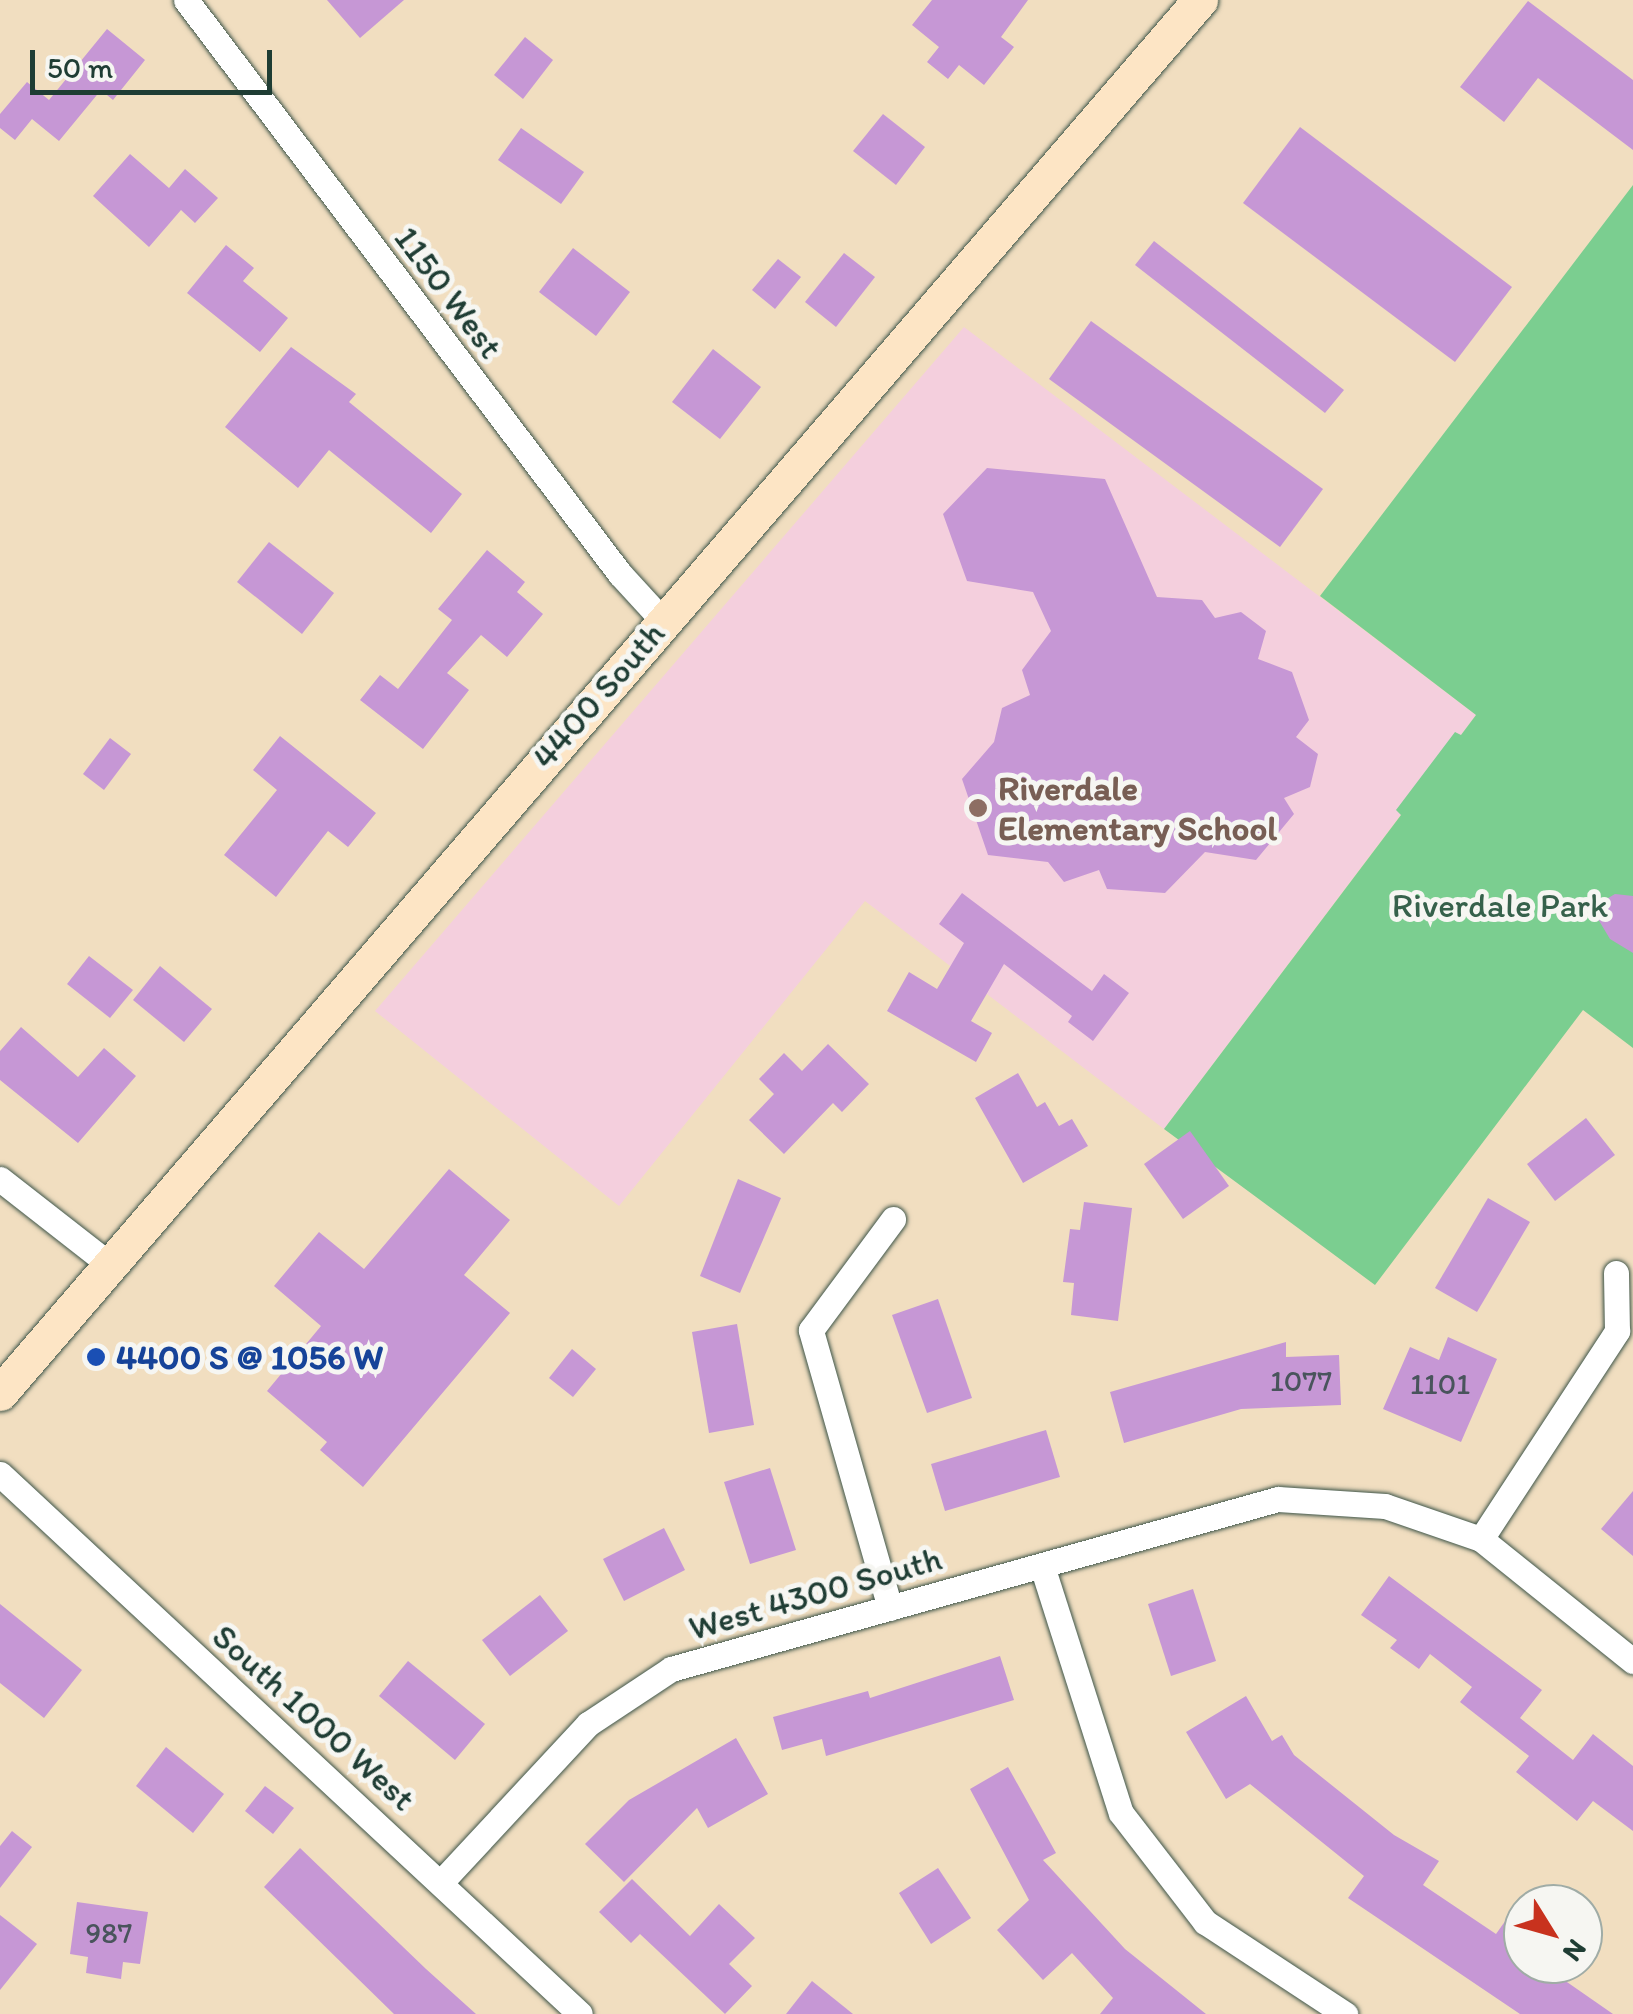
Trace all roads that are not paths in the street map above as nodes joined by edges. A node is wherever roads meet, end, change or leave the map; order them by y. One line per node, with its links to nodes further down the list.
1 (186, 0): 3 (street, 1150 West)
2 (1200, 0): 3 (street, 4400 South)
3 (662, 621): 6 (street, 4400 South)
4 (0, 1179): 6 (street)
5 (892, 1219): 12 (street)
6 (110, 1264): 8 (street, 4400 South)
7 (1616, 1272): 10 (street)
8 (0, 1393)
9 (0, 1474): 14 (street, South 1000 West)
10 (1481, 1539): 11 (street, West 4300 South); 13 (street, West 4300 South)
11 (1042, 1566): 12 (street, West 4300 South); 16 (street)
12 (890, 1608): 14 (street, West 4300 South)
13 (1633, 1661)
14 (443, 1880): 15 (street, South 1000 West)
15 (580, 2014)
16 (1345, 2014)

